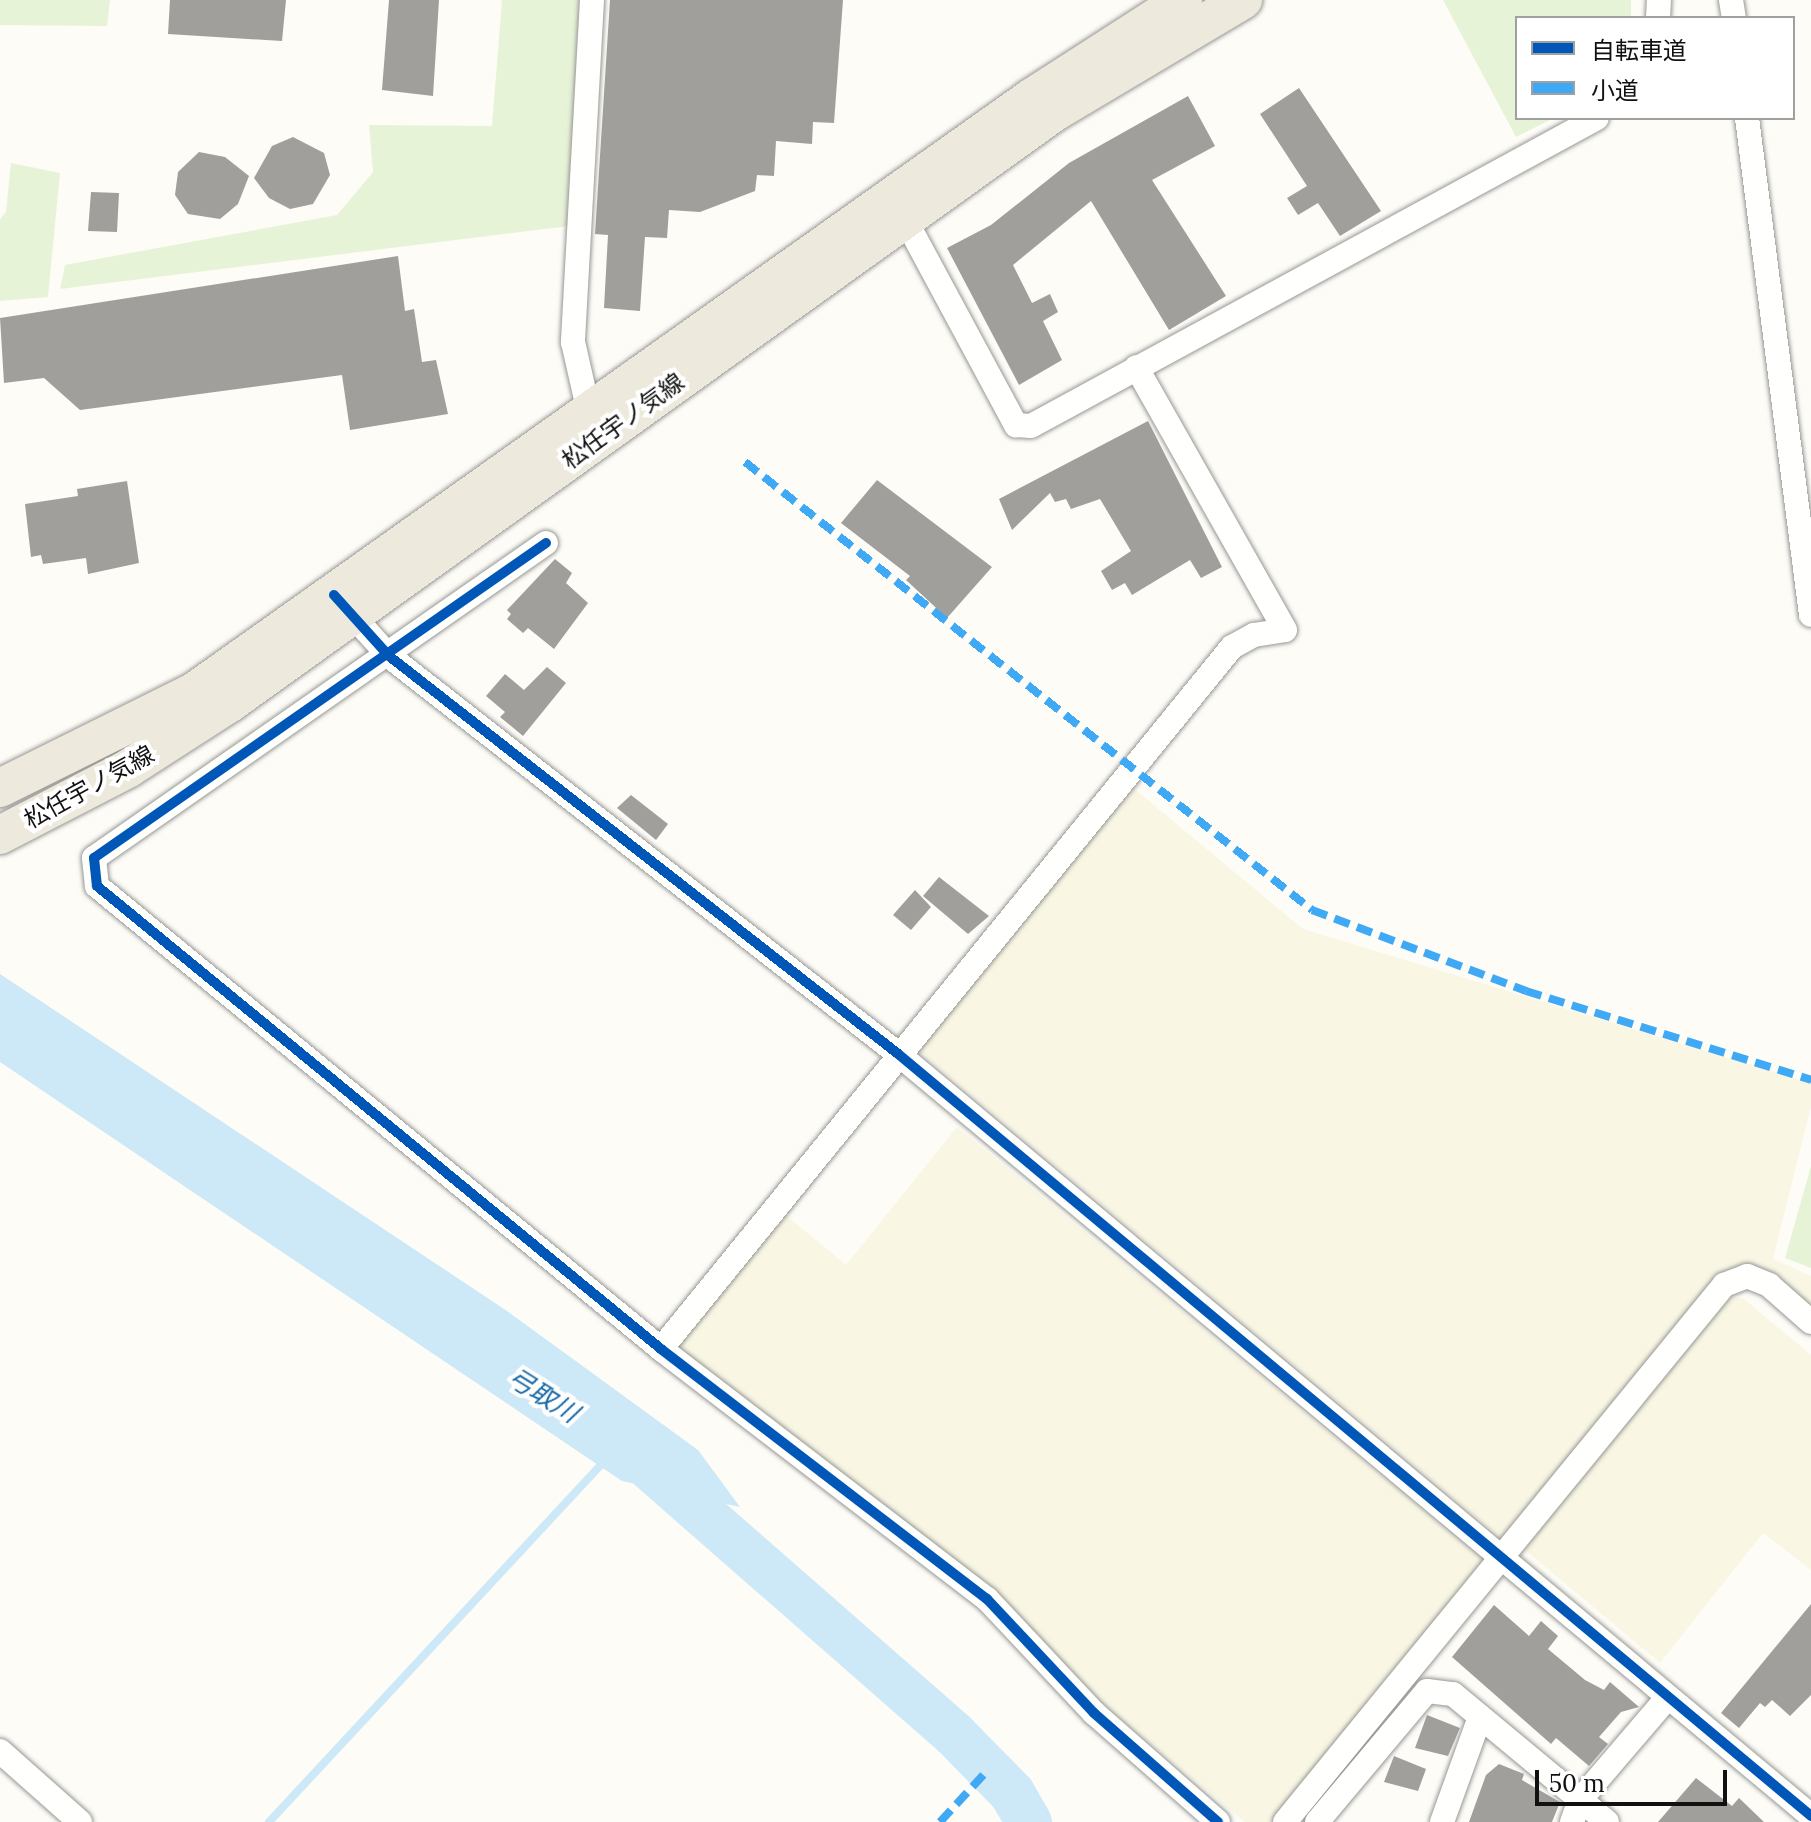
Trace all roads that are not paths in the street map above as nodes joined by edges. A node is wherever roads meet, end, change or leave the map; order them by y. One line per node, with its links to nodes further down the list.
1 (592, 0): 8 (street)
2 (1183, 0): 6 (main road, 松任宇ノ気線)
3 (1243, 0): 6 (main road, 松任宇ノ気線)
4 (1593, 120): 7 (street)
5 (1747, 120): 11 (street)
6 (899, 208): 7 (street); 8 (main road, 松任宇ノ気線)
7 (1136, 367): 15 (street)
8 (596, 421): 10 (main road, 松任宇ノ気線)
9 (546, 543): 12 (street)
10 (344, 606): 12 (street); 13 (main road, 松任宇ノ気線); 14 (main road, 松任宇ノ気線)
11 (1811, 615)
12 (389, 656): 15 (street); 17 (street)
13 (0, 788)
14 (0, 835)
15 (897, 1053): 17 (street); 18 (street)
16 (1811, 1322): 18 (street)
17 (661, 1349): 25 (street)
18 (1503, 1562): 19 (street); 26 (street)
19 (1667, 1698): 22 (street); 23 (street)
20 (1480, 1717): 22 (street); 27 (street); 28 (street)
21 (0, 1751): 24 (street)
22 (1576, 1811): 29 (street)
23 (1811, 1816)
24 (80, 1822)
25 (1218, 1822)
26 (1285, 1822)
27 (1317, 1822)
28 (1442, 1822)
29 (1607, 1822)

